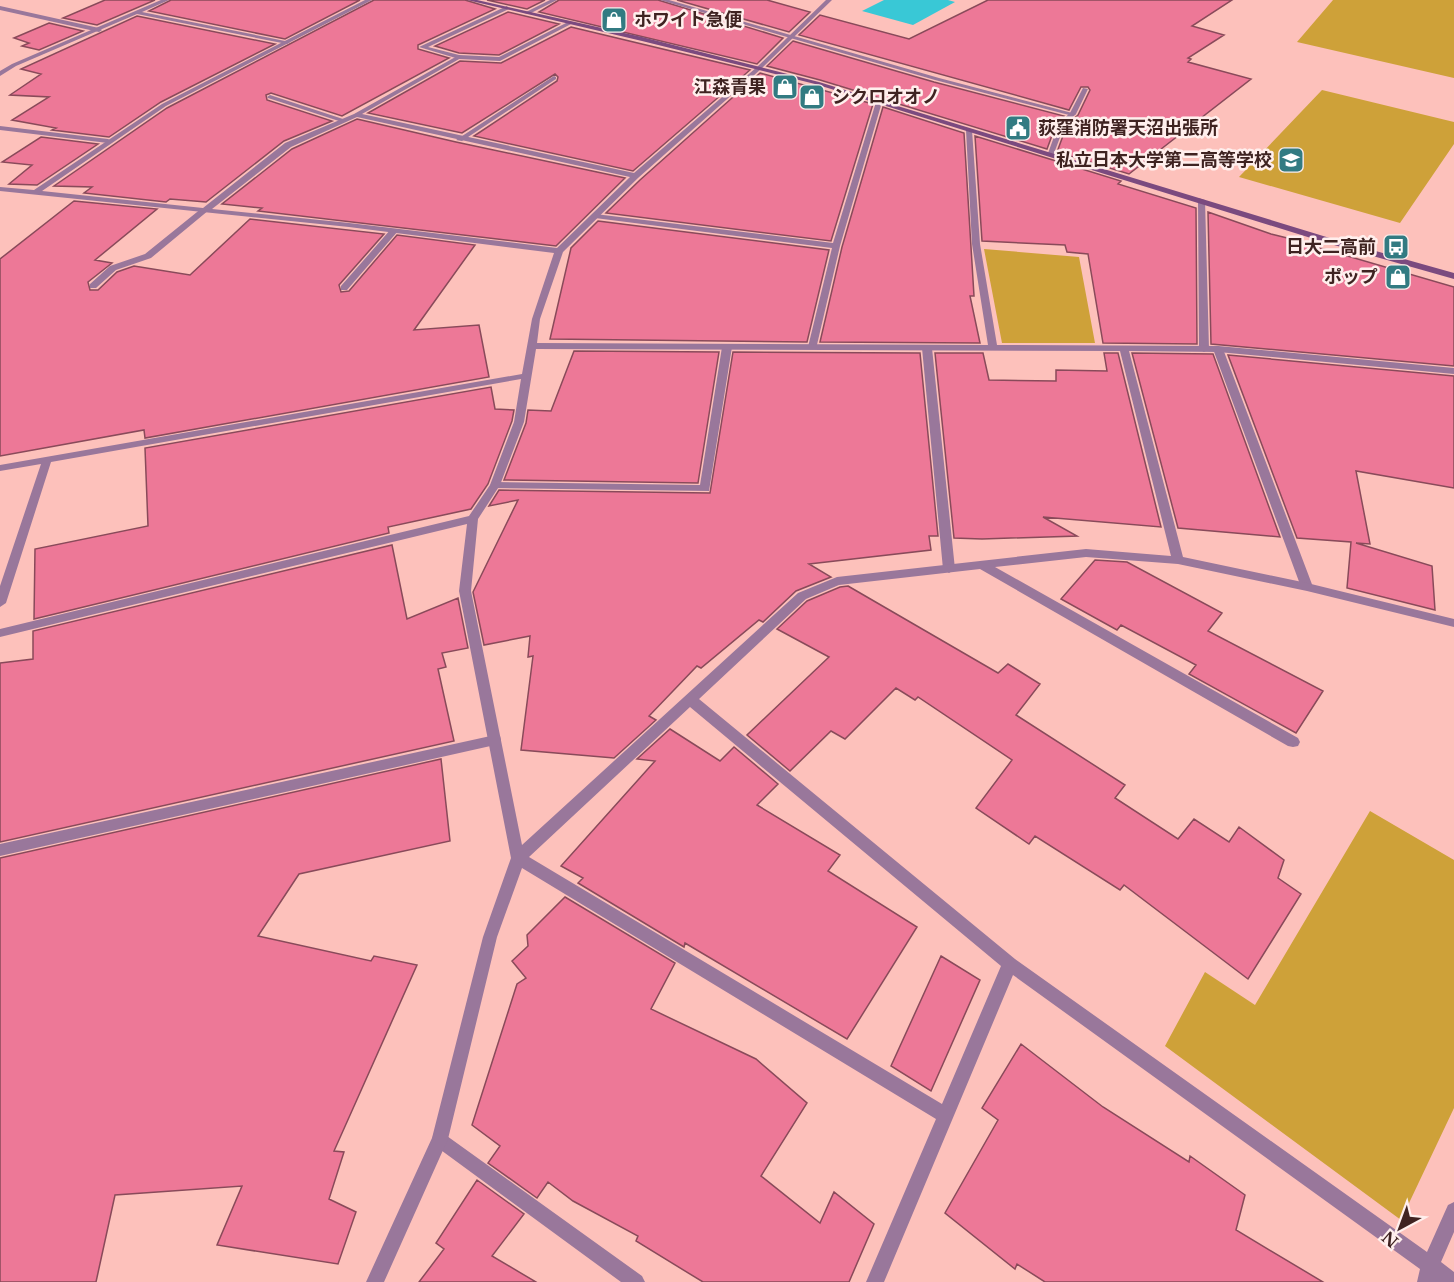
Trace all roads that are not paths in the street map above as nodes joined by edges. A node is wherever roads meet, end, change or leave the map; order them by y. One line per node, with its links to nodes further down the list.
1 (166, 0): 9 (street)
2 (369, 0): 14 (street)
3 (470, 0): 8 (street)
4 (555, 0): 10 (street)
5 (663, 0): 13 (street)
6 (829, 0): 13 (street)
7 (0, 8): 12 (street)
8 (507, 8): 10 (street); 15 (street)
9 (138, 13): 12 (street); 14 (street)
10 (527, 13): 11 (street)
11 (570, 23): 15 (street); 18 (street)
12 (99, 30): 17 (street)
13 (789, 37): 18 (street); 24 (street)
14 (287, 42): 30 (street)
15 (459, 57): 25 (street)
16 (0, 64): 17 (street)
17 (14, 65): 19 (street)
18 (759, 68): 23 (street); 32 (street)
19 (0, 74)
20 (554, 78): 29 (street)
21 (1085, 89): 24 (street)
22 (270, 97): 26 (street)
23 (879, 102): 28 (street); 39 (street)
24 (1073, 114): 31 (street)
25 (356, 116): 26 (street); 29 (street)
26 (344, 121): 36 (street)
27 (0, 128): 30 (street)
28 (969, 130): 31 (street); 48 (street)
29 (460, 140): 32 (street)
30 (108, 141): 34 (street)
31 (1050, 154): 35 (street)
32 (636, 176): 37 (street)
33 (0, 189): 34 (street)
34 (36, 192): 36 (street)
35 (1202, 200): 41 (street); 50 (street)
36 (206, 210): 38 (street); 42 (street)
37 (595, 216): 39 (street); 40 (street)
38 (393, 231): 40 (street); 43 (street)
39 (836, 246): 46 (street)
40 (559, 251): 44 (street)
41 (1454, 276)
42 (93, 286)
43 (344, 288)
44 (531, 346): 45 (street); 53 (street)
45 (727, 347): 46 (street); 56 (street)
46 (813, 347): 47 (street)
47 (927, 348): 48 (street); 60 (street)
48 (993, 348): 49 (street)
49 (1124, 348): 50 (street); 58 (street)
50 (1204, 349): 51 (street)
51 (1218, 349): 52 (street); 61 (street)
52 (1454, 371)
53 (525, 376): 54 (street); 56 (street)
54 (47, 460): 55 (street); 62 (street)
55 (0, 468)
56 (495, 485): 57 (street)
57 (473, 519): 64 (street); 66 (street)
58 (1178, 560): 59 (street); 61 (street)
59 (982, 565): 60 (street); 67 (street)
60 (949, 569): 65 (street)
61 (1307, 587): 63 (street)
62 (0, 603)
63 (1454, 623)
64 (0, 633)
65 (691, 699): 69 (street); 70 (street)
66 (495, 740): 68 (street); 69 (street)
67 (1293, 742)
68 (0, 850)
69 (518, 858): 71 (street); 72 (street)
70 (1010, 964): 71 (street); 74 (street)
71 (946, 1116): 77 (street)
72 (440, 1139): 75 (street); 76 (street)
73 (1454, 1211): 74 (street)
74 (1428, 1274): 78 (street)
75 (375, 1282)
76 (636, 1282)
77 (876, 1282)
78 (1453, 1282)

